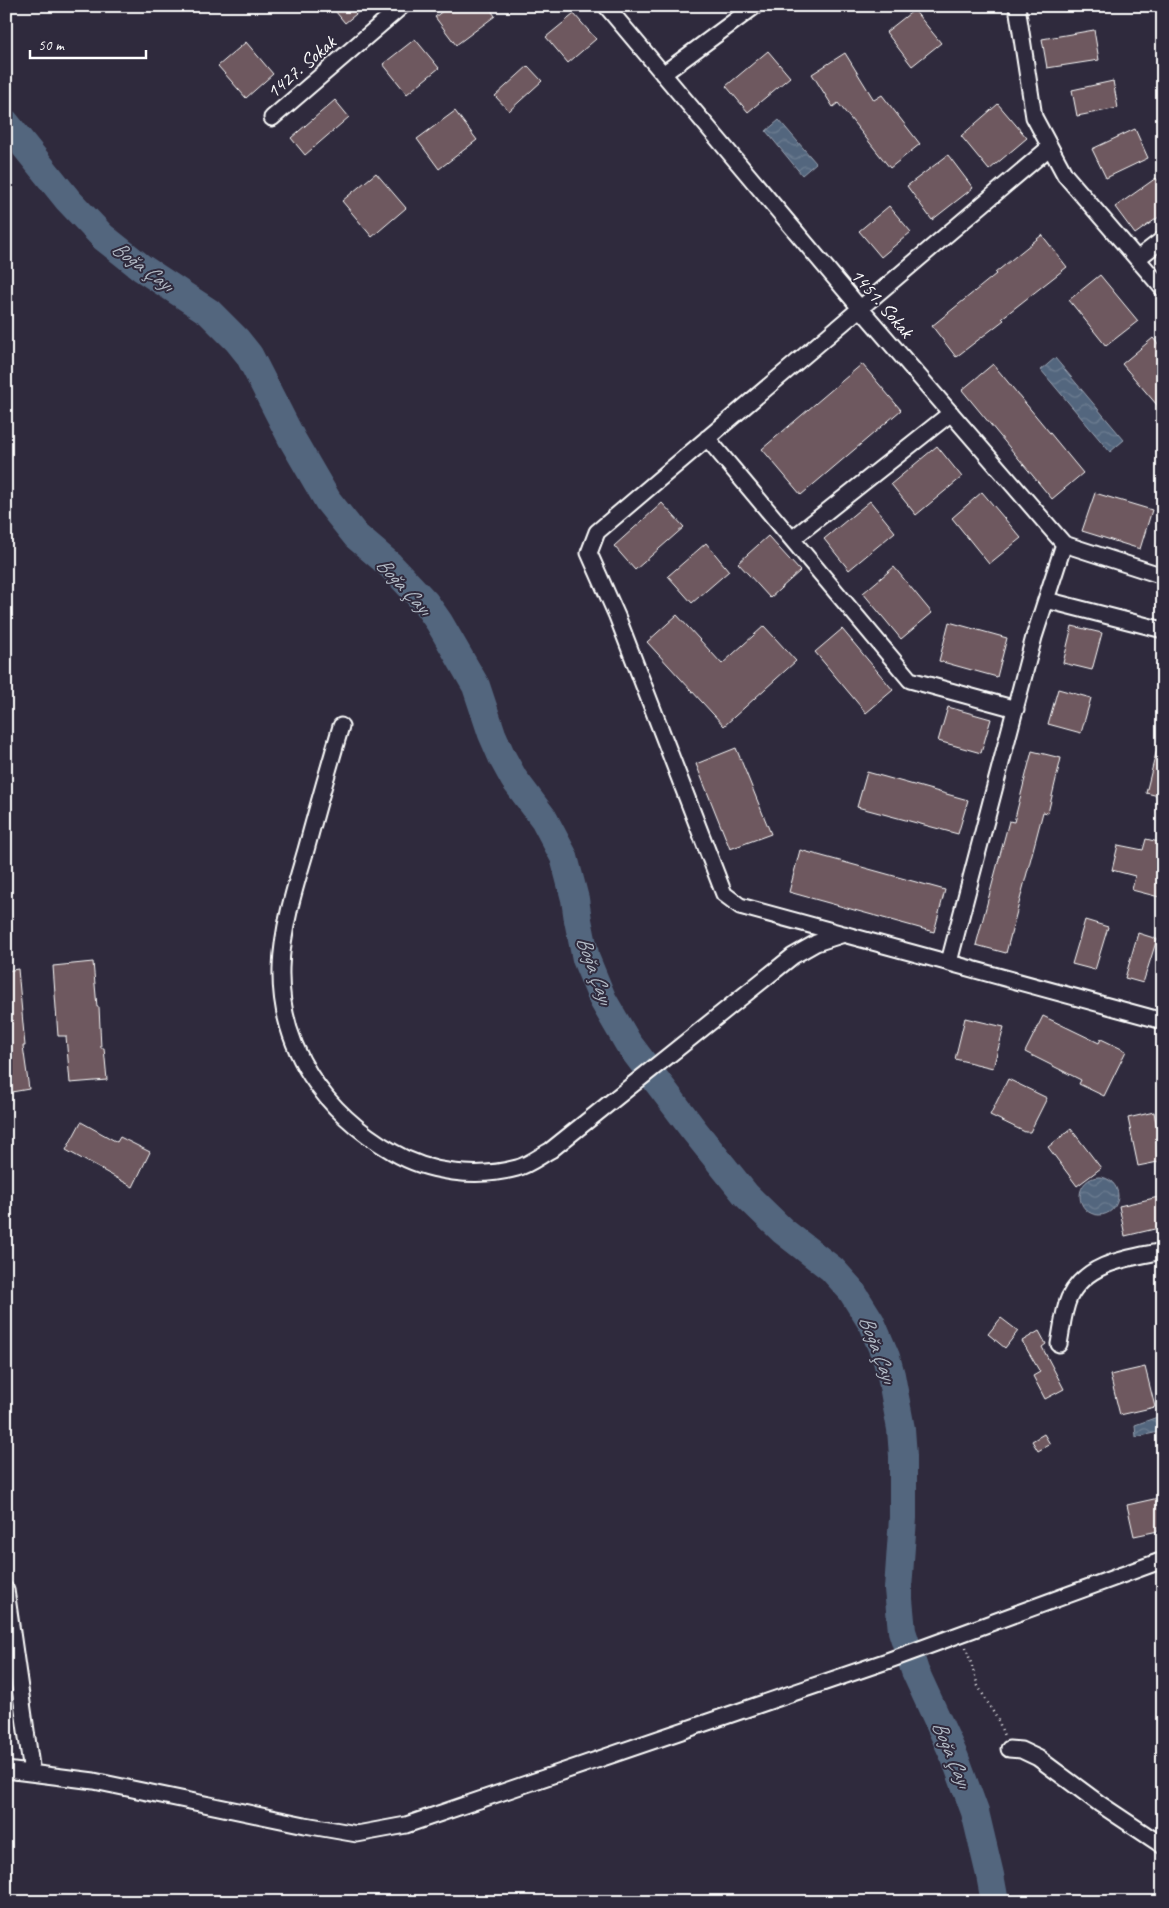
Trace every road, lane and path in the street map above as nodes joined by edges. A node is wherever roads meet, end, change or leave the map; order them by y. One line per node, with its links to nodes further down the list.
1 (402, 6): 6 (street, 1427. Sokak)
2 (606, 6): 5 (street, 1451. Sokak)
3 (755, 6): 5 (street)
4 (1017, 6): 7 (street)
5 (663, 74): 11 (street, 1451. Sokak)
6 (272, 118)
7 (1050, 147): 9 (street); 11 (street)
8 (1163, 239): 9 (street)
9 (1137, 259): 10 (street)
10 (1163, 289)
11 (860, 308): 12 (street, 1451. Sokak); 13 (street)
12 (951, 413): 14 (street); 15 (street, 1451. Sokak)
13 (707, 438): 14 (street); 21 (street)
14 (792, 539): 19 (street)
15 (1064, 544): 16 (street); 17 (street)
16 (1163, 576)
17 (1046, 600): 18 (street); 19 (street)
18 (1163, 630)
19 (1016, 709): 22 (street)
20 (341, 726): 21 (street)
21 (844, 934): 22 (street)
22 (948, 962): 23 (street)
23 (1163, 1021)
24 (1163, 1251): 25 (street)
25 (1059, 1344)
26 (1163, 1560): 28 (street)
27 (6, 1590): 31 (street)
28 (962, 1633): 29 (path); 31 (street)
29 (1010, 1749): 32 (street)
30 (6, 1770): 31 (street)
31 (32, 1773)
32 (1163, 1846)

